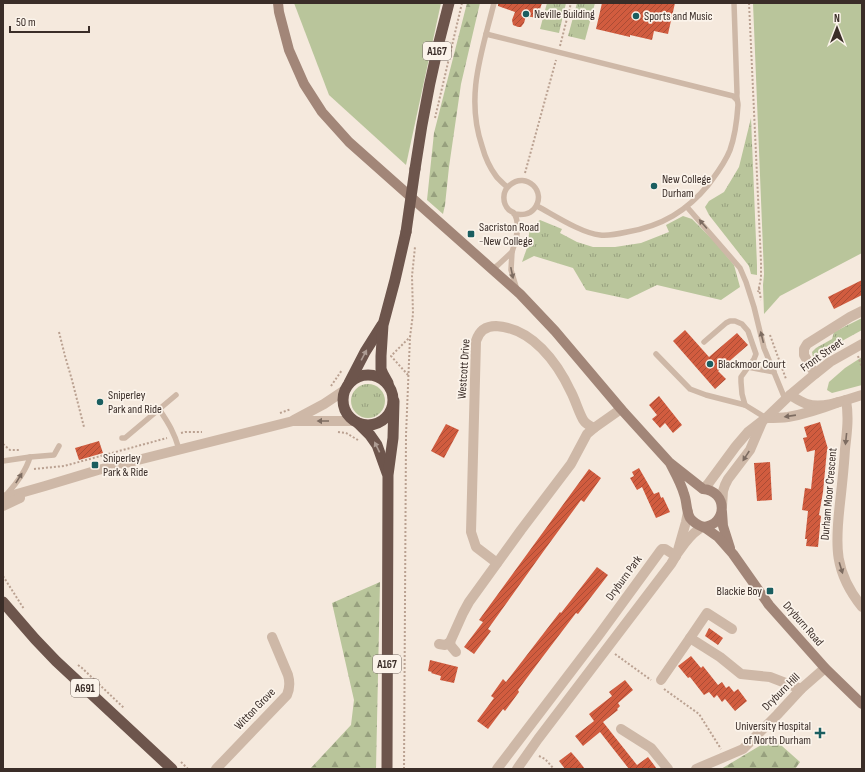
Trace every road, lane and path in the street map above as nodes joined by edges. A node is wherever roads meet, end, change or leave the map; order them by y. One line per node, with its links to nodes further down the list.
1 (278, 3): 19 (main road)
2 (449, 3): 23 (highway, A167, bridge)
3 (462, 3): 11 (path)
4 (494, 3): 8 (lane)
5 (571, 3): 9 (path)
6 (734, 3): 10 (lane)
7 (749, 3): 21 (path)
8 (486, 34): 9 (lane); 13 (lane)
9 (558, 52): 10 (lane); 12 (path)
10 (736, 98): 15 (lane)
11 (439, 102)
12 (523, 180): 13 (lane); 14 (lane)
13 (507, 187): 16 (lane)
14 (537, 206): 15 (lane); 16 (lane)
15 (688, 207): 34 (lane, one-way to 15)
16 (514, 214): 18 (lane)
17 (414, 247): 26 (path)
18 (512, 252): 19 (lane); 20 (lane, one-way to 20)
19 (493, 269): 20 (main road)
20 (517, 291): 48 (main road)
21 (761, 301)
22 (862, 311): 35 (street)
23 (383, 325): 37 (highway, A167); 39 (highway, A167, one-way to 23)
24 (768, 329): 42 (path)
25 (59, 332): 53 (path)
26 (410, 337): 36 (path); 36 (path)
27 (704, 342): 31 (lane)
28 (862, 344): 35 (street, Front Street)
29 (656, 354): 45 (lane)
30 (859, 358): 33 (path)
31 (748, 367): 34 (lane); 45 (lane)
32 (344, 368): 38 (path)
33 (862, 368)
34 (774, 372): 42 (lane)
35 (815, 374): 42 (street, Front Street)
36 (408, 375): 103 (path)
37 (388, 384): 39 (highway); 43 (highway)
38 (330, 388)
39 (346, 388): 51 (street); 52 (highway)
40 (176, 394): 47 (lane)
41 (862, 395): 44 (street)
42 (788, 397): 44 (street); 50 (street, Front Street)
43 (394, 401): 52 (highway); 66 (highway, A167)
44 (843, 401): 50 (street, one-way to 50); 77 (street, Durham Moor Crescent, one-way to 77)
45 (745, 405): 50 (lane)
46 (297, 407): 49 (path)
47 (159, 409): 57 (lane); 58 (lane)
48 (621, 409): 54 (street); 64 (main road)
49 (277, 414)
50 (764, 419): 67 (street, Front Street); 69 (street, Front Street, one-way to 69)
51 (292, 421): 52 (street, one-way to 51); 61 (street)
52 (356, 422): 66 (highway, A167, one-way to 52)
53 (84, 427)
54 (594, 428): 74 (street); 74 (street, Westcott Drive)
55 (207, 431): 57 (path)
56 (338, 432): 59 (path)
57 (175, 435): 61 (lane); 65 (path)
58 (122, 438)
59 (360, 441)
60 (59, 446): 62 (lane)
61 (179, 449): 68 (street)
62 (30, 457): 63 (lane); 68 (lane, one-way to 62)
63 (3, 461)
64 (670, 463): 67 (main road); 70 (main road)
65 (64, 466)
66 (388, 475): 102 (highway, A167)
67 (703, 489): 69 (main road); 70 (main road)
68 (4, 500)
69 (722, 509): 71 (main road); 72 (main road, Dryburn Road)
70 (688, 510): 71 (main road); 73 (street)
71 (704, 527): 72 (main road, Dryburn Road); 73 (street)
72 (733, 554): 88 (main road, Dryburn Road)
73 (676, 555): 80 (street, Dryburn Park); 85 (street)
74 (497, 563): 83 (street)
75 (3, 576): 78 (path)
76 (3, 602): 99 (highway, A691)
77 (862, 607)
78 (28, 614)
79 (732, 630): 82 (street)
80 (599, 635): 85 (street); 94 (street, Dryburn Park)
81 (272, 637): 101 (street, Witton Grove)
82 (690, 638): 89 (street); 90 (street)
83 (450, 642): 84 (street); 86 (street)
84 (439, 644)
85 (609, 646): 89 (path); 95 (street)
86 (456, 652)
87 (77, 665): 92 (path)
88 (825, 668): 90 (street, Dryburn Hill); 91 (main road, Dryburn Road)
89 (660, 684): 97 (path)
90 (801, 689): 108 (street, Dryburn Hill)
91 (862, 704)
92 (126, 711)
93 (621, 729): 107 (street)
94 (526, 730): 95 (street); 104 (street, Dryburn Park)
95 (538, 739): 96 (street)
96 (530, 751): 105 (street); 106 (path)
97 (724, 755)
98 (177, 758): 100 (path)
99 (172, 769)
100 (188, 769)
101 (216, 769)
102 (387, 769)
103 (404, 769)
104 (497, 769)
105 (517, 769)
106 (554, 769)
107 (668, 769)
108 (696, 769)

